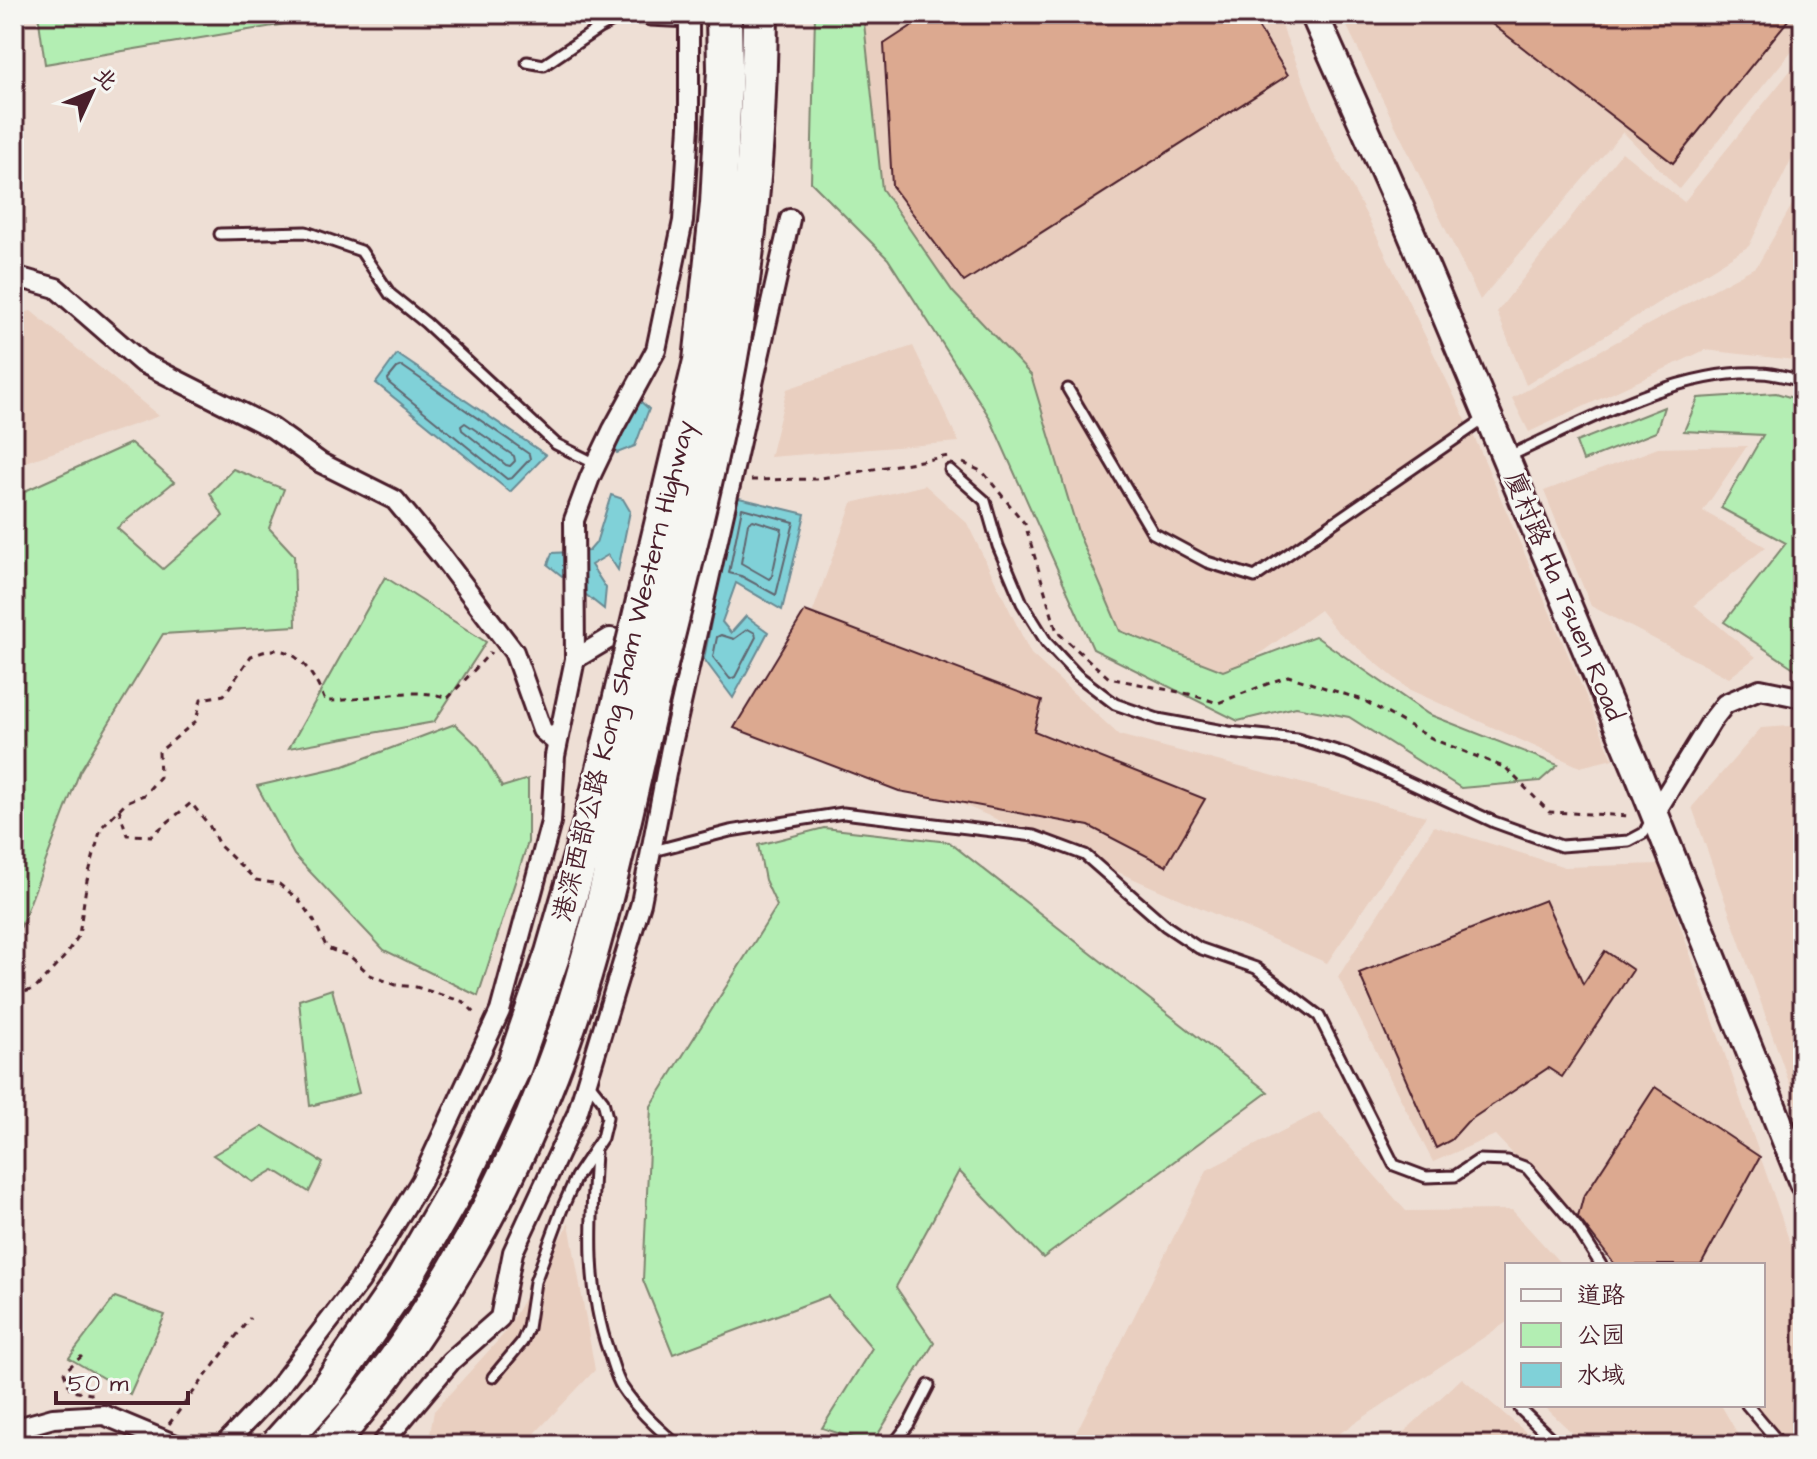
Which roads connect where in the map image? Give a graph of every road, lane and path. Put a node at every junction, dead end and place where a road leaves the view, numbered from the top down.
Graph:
1 (626, 14) edge
2 (634, 14) edge
3 (724, 14) edge
4 (760, 14) edge
5 (1314, 14) edge
6 (689, 22) joint
7 (527, 62) dead end
8 (790, 219) dead end
9 (220, 234) dead end
10 (14, 276) edge
11 (723, 329) dead end
12 (1803, 381) edge
13 (1068, 389) dead end
14 (1488, 416) junction
15 (1505, 457) junction
16 (596, 464) junction
17 (950, 470) dead end
18 (731, 480) junction
19 (503, 639) junction
20 (657, 645) junction
21 (575, 659) junction
22 (690, 663) junction
23 (1803, 698) edge
24 (557, 743) junction
25 (119, 809) junction
26 (1655, 813) junction
27 (653, 851) junction
28 (14, 996) edge
29 (491, 1029) junction
30 (588, 1082) junction
31 (595, 1153) junction
32 (1803, 1183) edge
33 (1600, 1263) edge
34 (250, 1318) dead end
35 (82, 1356) dead end
36 (493, 1377) dead end
37 (929, 1385) dead end
38 (1749, 1407) edge
39 (1520, 1409) dead end
40 (95, 1416) junction
41 (402, 1421) junction
42 (14, 1429) edge
43 (168, 1441) edge
44 (224, 1445) edge
45 (278, 1445) edge
46 (328, 1445) edge
47 (381, 1445) edge
48 (401, 1445) edge
49 (677, 1445) edge
50 (893, 1445) edge
51 (1558, 1445) edge
52 (1781, 1445) edge

1 - 7 lane
2 - 6 lane
3 - 45 highway, 港深西部公路 Kong Sham Western Highway, bridge
4 - 46 highway, 港深西部公路 Kong Sham Western Highway, bridge
5 - 14 street, 廈村路 Ha Tsuen Road
6 - 16 street
8 - 18 street
9 - 16 lane
10 - 19 street
11 - 20 lane
12 - 15 lane
13 - 14 lane
14 - 15 street, 廈村路 Ha Tsuen Road
15 - 26 street, 廈村路 Ha Tsuen Road
16 - 21 street
17 - 26 lane
18 - 22 street
18 - 26 path
19 - 24 street
19 - 25 path
20 - 21 street
20 - 22 street
21 - 24 street
22 - 27 street
23 - 26 street
24 - 29 street
25 - 28 path
25 - 29 path
26 - 32 street, 廈村路 Ha Tsuen Road
27 - 30 street
27 - 33 lane
29 - 44 street
30 - 31 lane
30 - 41 street
31 - 36 lane
31 - 49 lane
34 - 43 path
35 - 40 path
37 - 50 lane
38 - 52 lane
39 - 51 lane
40 - 42 street
40 - 43 street
41 - 47 street
41 - 48 street

